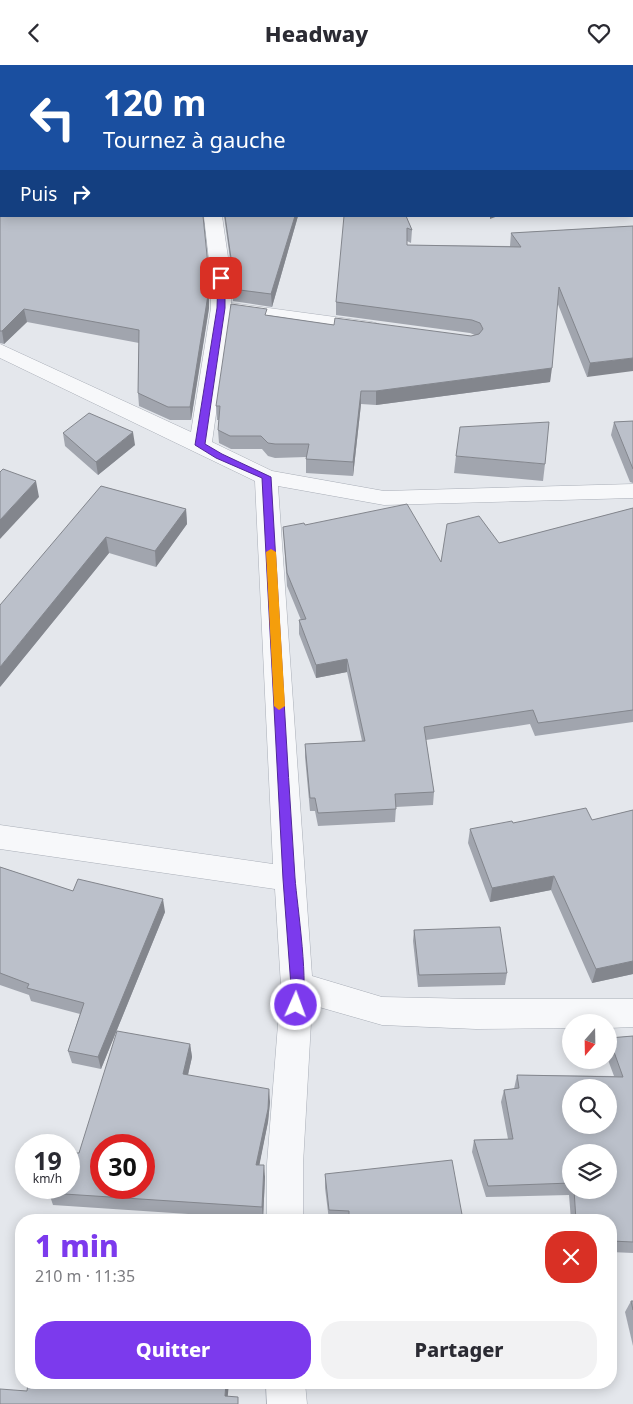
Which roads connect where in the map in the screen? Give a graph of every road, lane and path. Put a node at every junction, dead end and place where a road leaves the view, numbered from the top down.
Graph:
1 (213, 217) edge
2 (221, 308) junction
3 (393, 331) edge
4 (3, 355) edge
5 (200, 445) junction
6 (266, 477) junction
7 (633, 491) edge
8 (0, 837) edge
9 (289, 879) junction
10 (298, 986) junction
11 (633, 1013) edge
12 (285, 1214) edge
13 (286, 1389) edge
14 (286, 1404) edge

1 - 2 street
2 - 3 street
2 - 5 street
4 - 5 street
5 - 6 street
6 - 7 street
6 - 9 street
8 - 9 street
9 - 10 street
10 - 11 street
10 - 12 street
13 - 14 street

